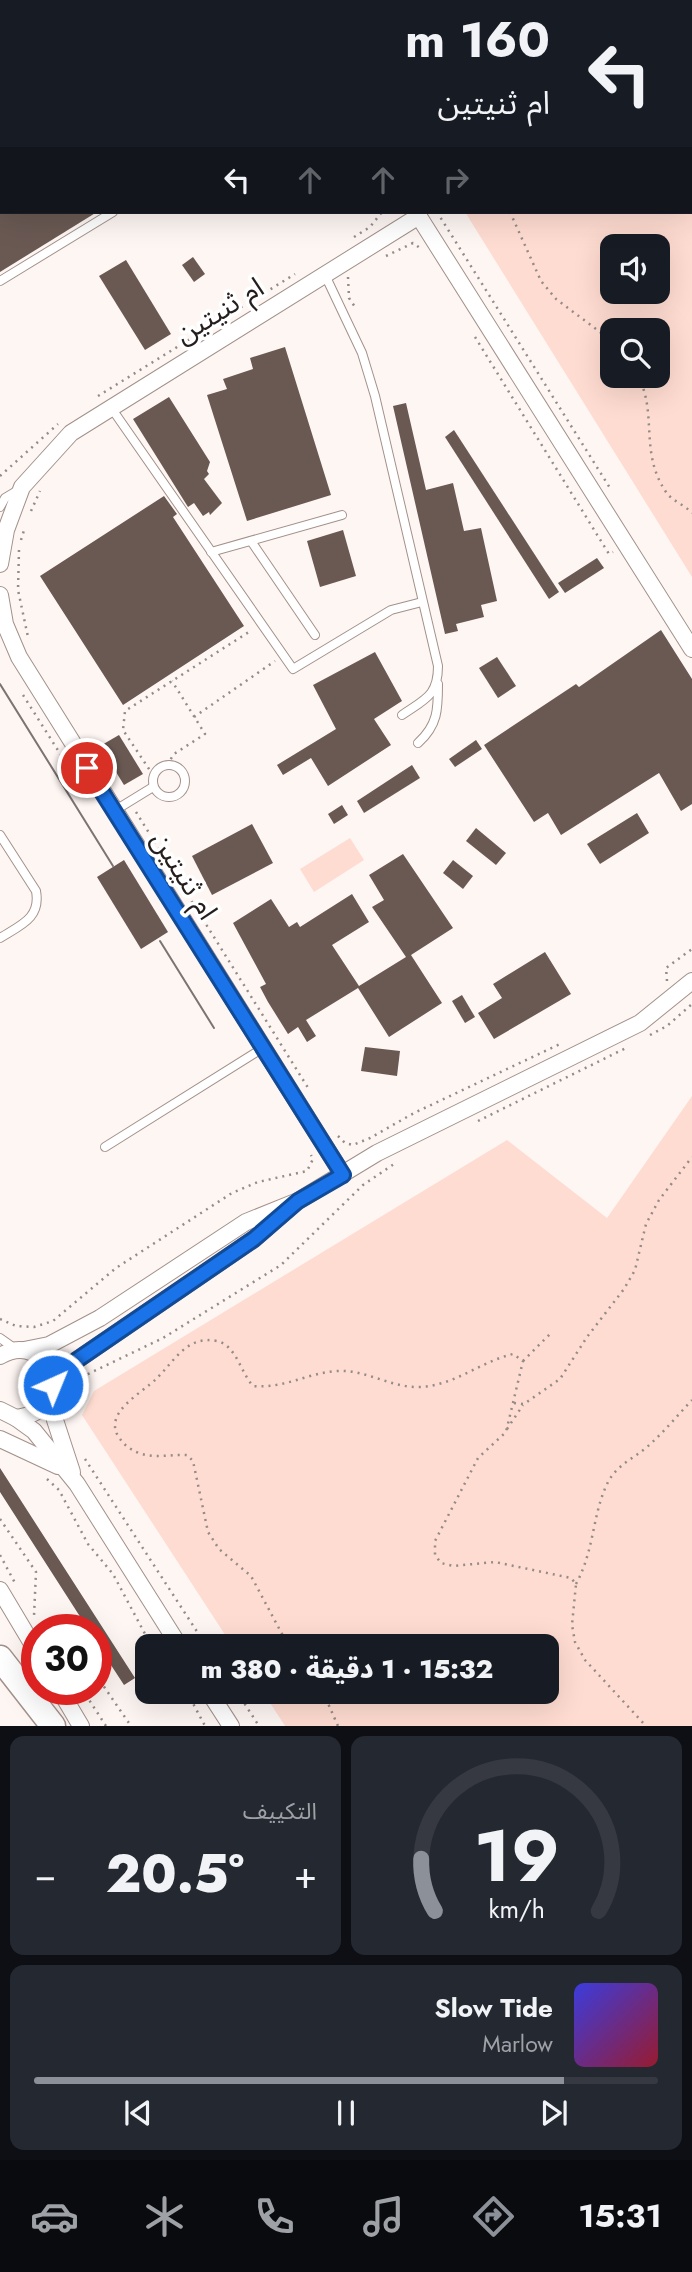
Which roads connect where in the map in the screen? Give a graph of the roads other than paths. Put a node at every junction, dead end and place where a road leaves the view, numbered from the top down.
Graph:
1 (110, 214) edge
2 (418, 214) edge
3 (325, 275) junction
4 (0, 281) edge
5 (112, 409) junction
6 (22, 487) junction
7 (0, 507) edge
8 (342, 515) dead end
9 (251, 541) junction
10 (211, 552) junction
11 (0, 564) edge
12 (1, 601) edge
13 (422, 602) junction
14 (315, 635) dead end
15 (692, 649) edge
16 (438, 684) junction
17 (402, 715) dead end
18 (418, 743) dead end
19 (153, 787) junction
20 (114, 812) junction
21 (0, 835) edge
22 (0, 938) edge
23 (692, 981) edge
24 (263, 1048) junction
25 (105, 1147) dead end
26 (343, 1175) junction
27 (298, 1201) junction
28 (219, 1240) junction
29 (198, 1252) junction
30 (229, 1256) junction
31 (206, 1273) junction
32 (158, 1280) junction
33 (171, 1296) junction
34 (0, 1338) edge
35 (21, 1350) junction
36 (0, 1356) edge
37 (52, 1390) junction
38 (6, 1415) edge
39 (0, 1439) edge
40 (72, 1478) junction
41 (0, 1590) edge
42 (21, 1625) edge
43 (172, 1634) edge
44 (0, 1658) edge
45 (0, 1669) edge
46 (217, 1704) edge
47 (69, 1705) edge
48 (35, 1726) edge
49 (53, 1726) edge
50 (81, 1726) edge
51 (231, 1726) edge

1 - 4 lane
2 - 3 street, ام ثنيتين
2 - 15 street, ام ثنيتين
3 - 5 street, ام ثنيتين
3 - 13 lane
5 - 6 street, ام ثنيتين
5 - 10 lane
6 - 7 lane
6 - 11 street, ام ثنيتين
8 - 9 lane
9 - 10 lane
9 - 14 lane
10 - 13 lane
12 - 20 street, ام ثنيتين
13 - 16 lane
16 - 17 lane
16 - 18 lane
19 - 19 lane
19 - 20 lane
20 - 24 street, ام ثنيتين
21 - 22 lane
23 - 26 street
24 - 25 lane
24 - 26 street, ام ثنيتين
26 - 27 street
27 - 28 street
27 - 30 street
28 - 29 street
28 - 30 street
29 - 31 street
29 - 32 street
30 - 31 street
31 - 33 street
32 - 33 street
32 - 35 street
33 - 37 street
34 - 35 lane
35 - 36 street
35 - 37 street
37 - 38 street
37 - 40 street
38 - 40 street
39 - 40 street
40 - 43 street
41 - 42 street
44 - 49 main road
45 - 48 main road
46 - 51 street
47 - 50 street

